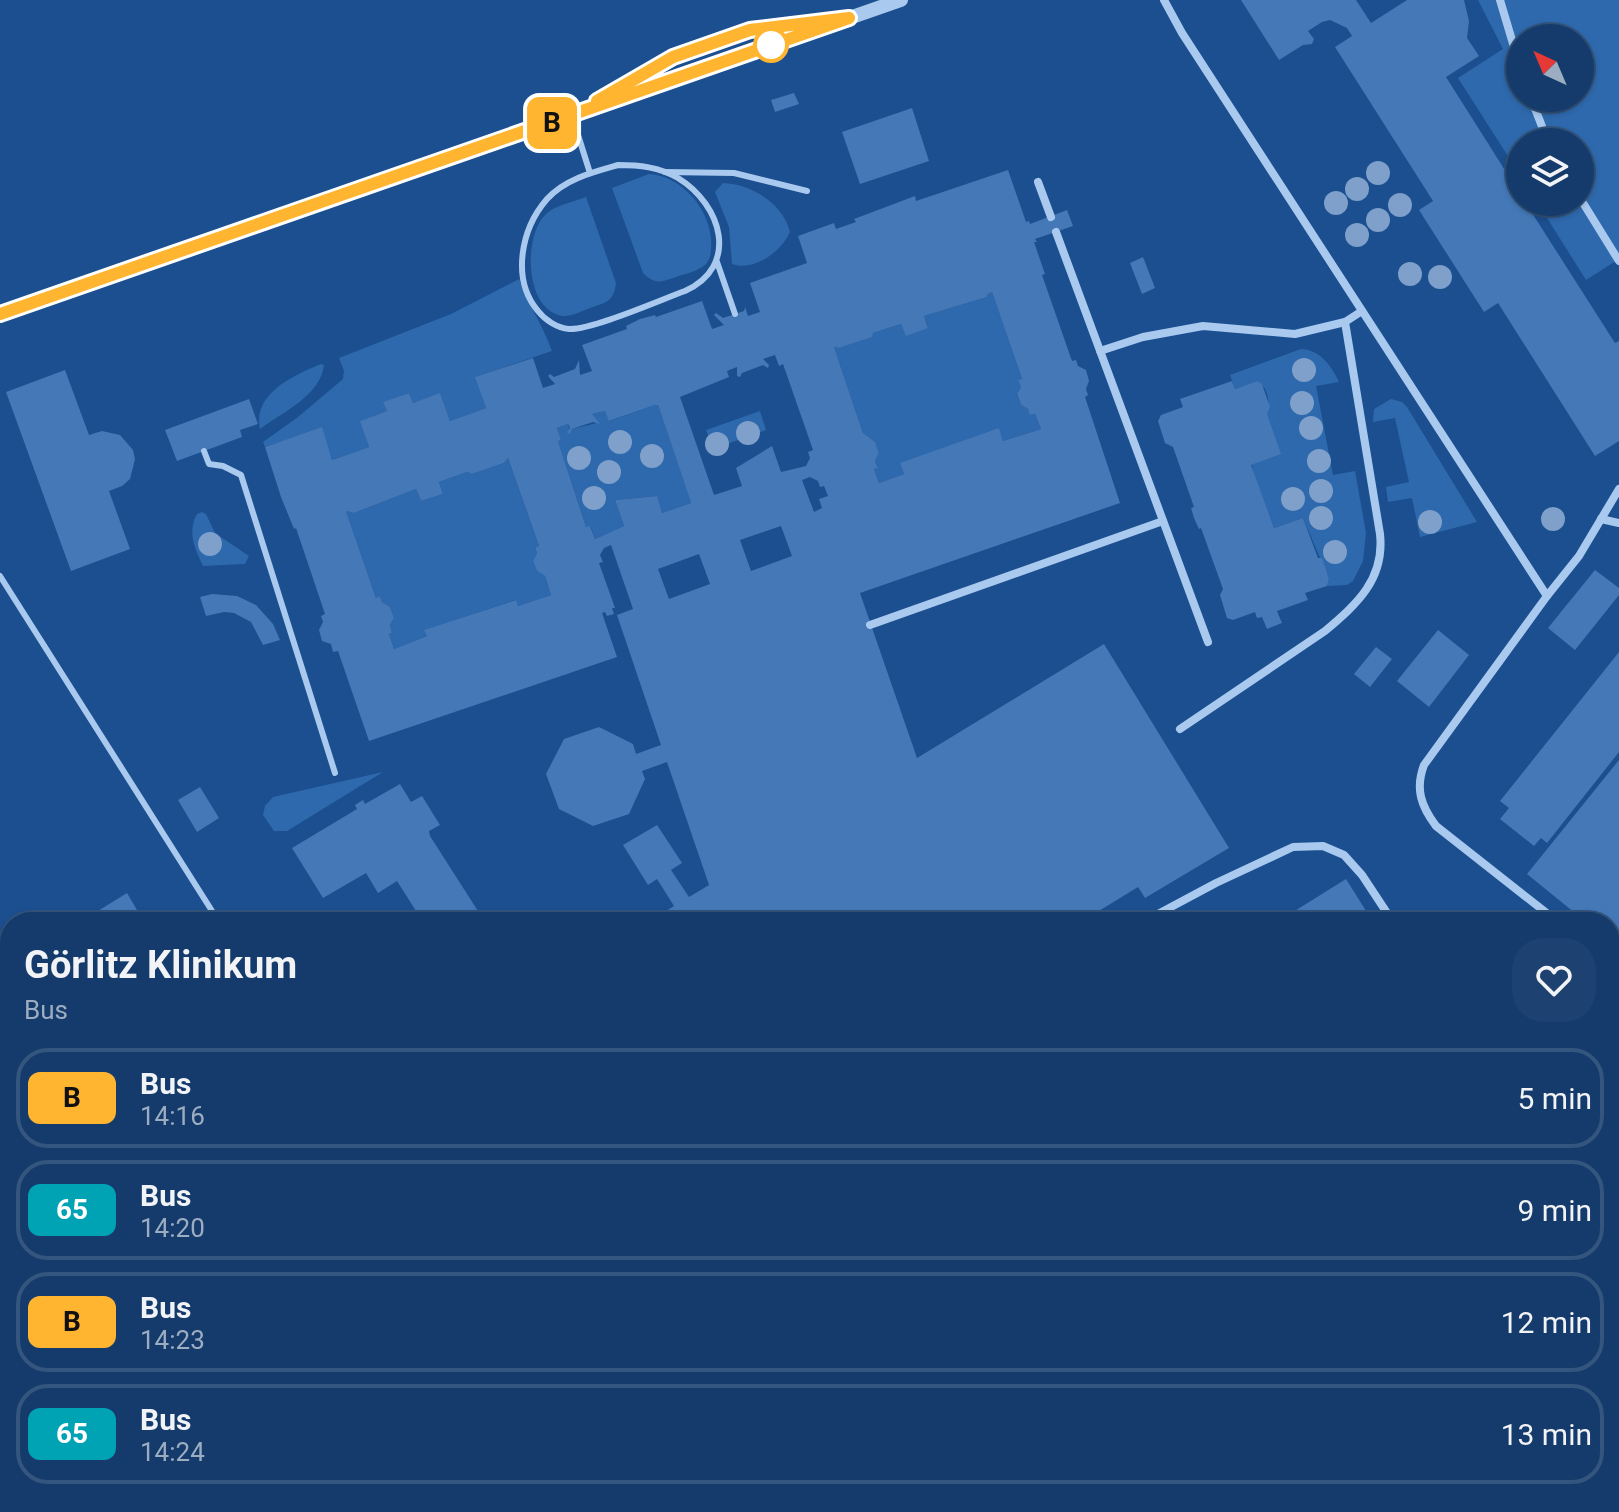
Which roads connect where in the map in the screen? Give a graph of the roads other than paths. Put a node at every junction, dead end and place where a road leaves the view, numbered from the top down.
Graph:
1 (901, 0) edge
2 (1164, 0) edge
3 (1500, 0) edge
4 (849, 18) junction
5 (1507, 24) edge
6 (572, 116) junction
7 (664, 172) junction
8 (590, 173) junction
9 (1038, 182) dead end
10 (807, 191) dead end
11 (1591, 216) edge
12 (1051, 217) dead end
13 (1056, 232) dead end
14 (1619, 261) edge
15 (717, 262) junction
16 (1362, 311) junction
17 (0, 314) edge
18 (735, 314) dead end
19 (1345, 322) junction
20 (1100, 351) junction
21 (204, 451) dead end
22 (1619, 489) edge
23 (1601, 519) junction
24 (1163, 521) junction
25 (1619, 523) edge
26 (0, 576) edge
27 (1547, 596) junction
28 (870, 625) dead end
29 (1208, 642) dead end
30 (1180, 729) dead end
31 (335, 773) dead end
32 (213, 912) edge
33 (1162, 912) edge
34 (1386, 912) edge
35 (1545, 912) edge

1 - 4 street
2 - 16 street
3 - 5 street
4 - 6 street
4 - 6 street
6 - 8 lane
6 - 17 street
7 - 8 lane
7 - 10 lane
7 - 15 lane
8 - 15 lane
9 - 12 street
11 - 14 street
13 - 20 street
15 - 18 lane
16 - 19 street
16 - 27 street
19 - 20 street
19 - 30 street
20 - 24 street
21 - 31 lane
22 - 23 street
23 - 25 street
23 - 27 street
24 - 28 street
24 - 29 street
26 - 32 lane
27 - 35 street
33 - 34 street

